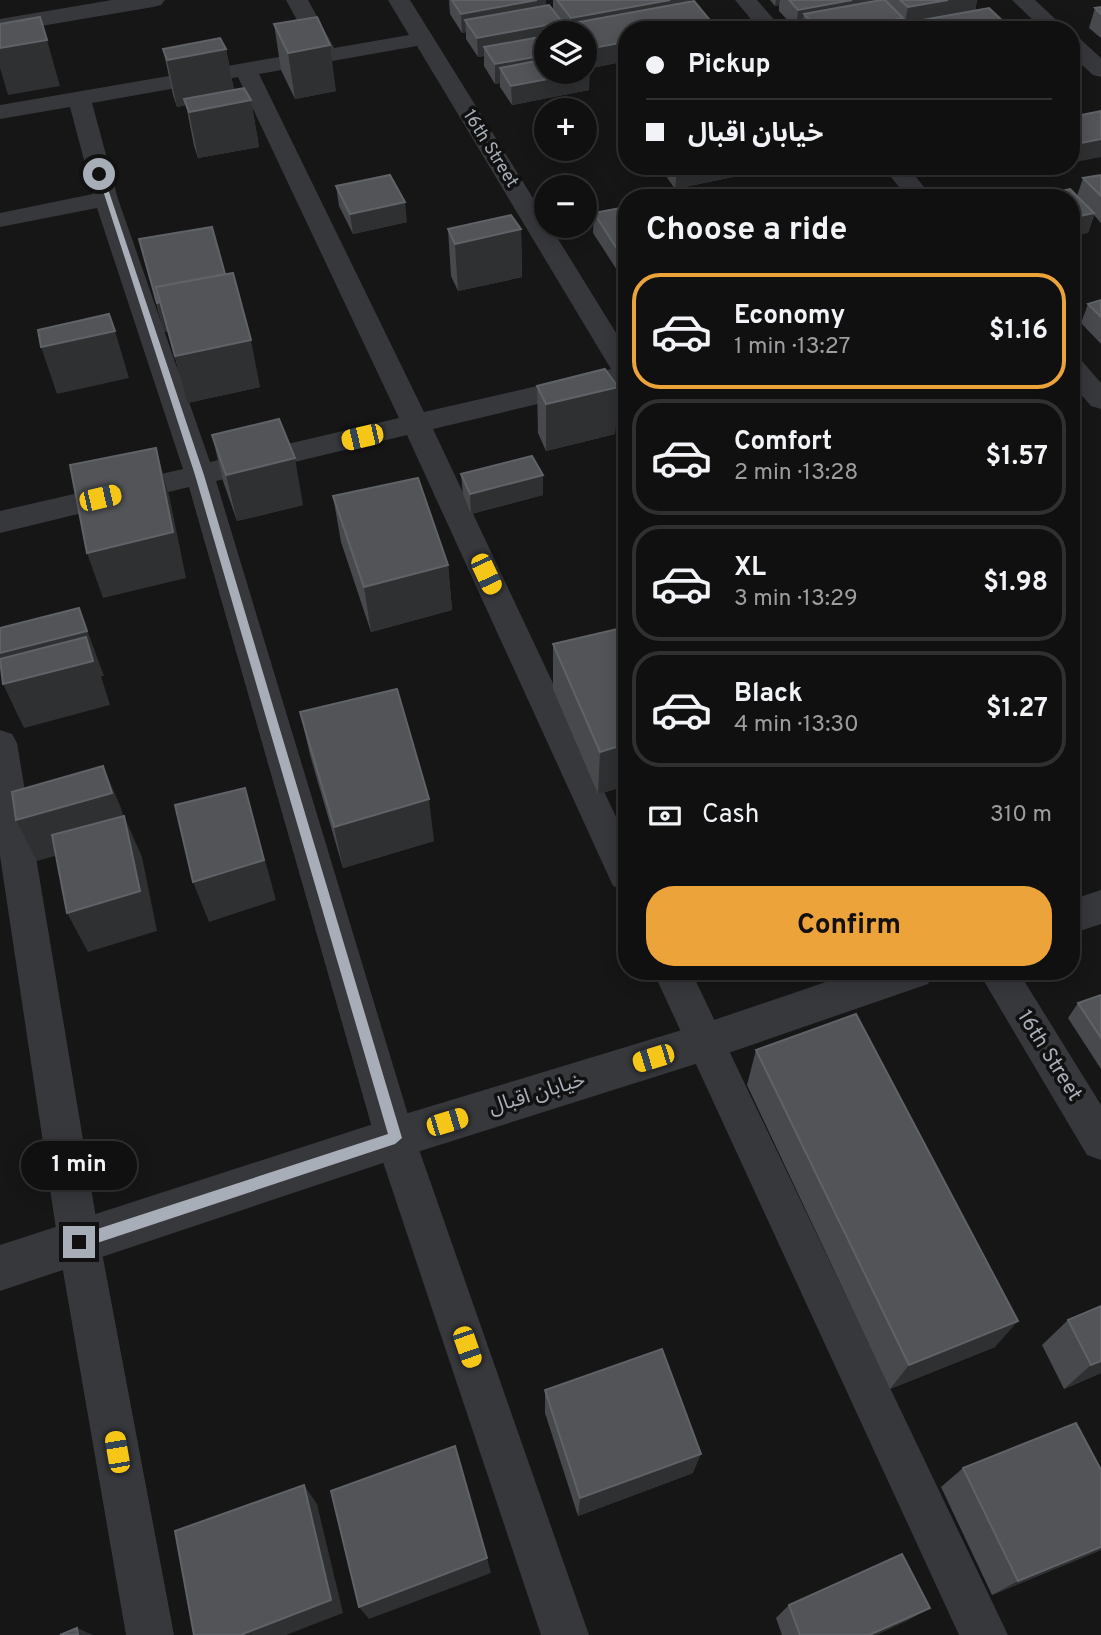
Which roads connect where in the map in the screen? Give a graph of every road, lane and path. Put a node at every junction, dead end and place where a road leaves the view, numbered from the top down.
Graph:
1 (77, 0) edge
2 (153, 0) edge
3 (297, 0) edge
4 (399, 0) edge
5 (746, 0) edge
6 (1023, 0) edge
7 (0, 13) edge
8 (764, 21) edge
9 (1046, 21) edge
10 (0, 26) edge
11 (422, 39) junction
12 (1080, 51) edge
13 (327, 54) junction
14 (245, 68) junction
15 (1101, 70) edge
16 (79, 97) junction
17 (0, 112) edge
18 (902, 175) edge
19 (914, 189) edge
20 (106, 199) junction
21 (0, 220) edge
22 (618, 359) edge
23 (618, 374) edge
24 (1080, 376) edge
25 (1101, 400) edge
26 (416, 424) junction
27 (200, 475) junction
28 (0, 522) edge
29 (0, 743) edge
30 (618, 858) edge
31 (1101, 907) edge
32 (1080, 914) edge
33 (675, 980) edge
34 (887, 980) edge
35 (1003, 980) edge
36 (705, 1042) junction
37 (395, 1138) junction
38 (1101, 1141) edge
39 (79, 1242) junction
40 (0, 1268) edge
41 (150, 1635) edge
42 (565, 1635) edge
43 (984, 1635) edge

1 - 7 street
2 - 10 street
3 - 13 street
4 - 11 street, 16th Street
5 - 8 street
6 - 9 street
11 - 13 street
11 - 22 street, 16th Street
12 - 15 street
13 - 14 street
14 - 16 street
14 - 26 street
16 - 17 street
16 - 20 street
18 - 19 street
20 - 21 street
20 - 27 street
23 - 26 street
24 - 25 street
26 - 27 street
26 - 30 street
27 - 28 street
27 - 37 street
29 - 39 street
31 - 32 street
33 - 36 street
34 - 36 street, خیابان اقبال
35 - 38 street, 16th Street
36 - 37 street, خیابان اقبال
36 - 43 street
37 - 39 street, خیابان اقبال
37 - 42 street
39 - 40 street, خیابان اقبال
39 - 41 street

